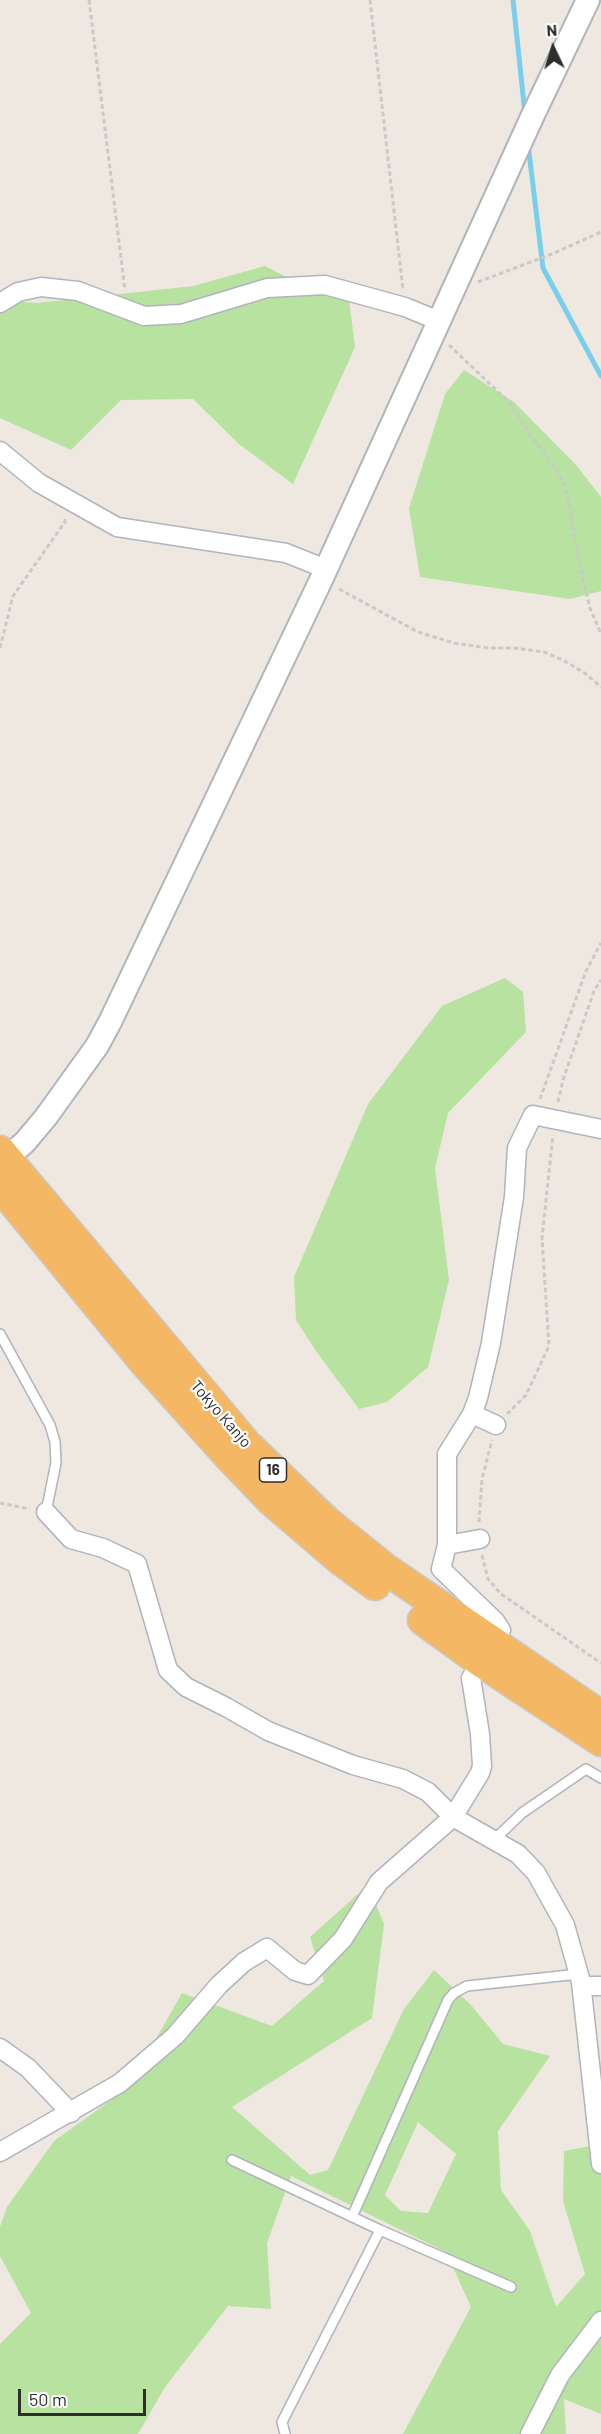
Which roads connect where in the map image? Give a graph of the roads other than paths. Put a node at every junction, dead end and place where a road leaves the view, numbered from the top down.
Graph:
1 (588, 0) edge
2 (0, 303) edge
3 (436, 326) junction
4 (0, 451) edge
5 (323, 574) junction
6 (601, 1129) edge
7 (2, 1165) edge
8 (0, 1334) edge
9 (472, 1414) junction
10 (496, 1425) road end
11 (46, 1512) joint
12 (480, 1539) road end
13 (447, 1545) junction
14 (486, 1652) junction
15 (601, 1716) edge
16 (601, 1741) edge
17 (601, 1778) edge
18 (453, 1816) junction
19 (494, 1840) junction
20 (580, 1980) junction
21 (601, 1986) edge
22 (0, 2048) edge
23 (71, 2113) junction
24 (0, 2152) edge
25 (232, 2160) dead end
26 (601, 2164) edge
27 (352, 2217) junction
28 (380, 2230) junction
29 (512, 2287) dead end
30 (601, 2321) edge
31 (285, 2434) edge
32 (530, 2434) edge

1 - 3 street
2 - 3 street
3 - 5 street
4 - 5 street
5 - 7 street
6 - 9 street
7 - 14 highway, Tokyo Kanjo / 16
8 - 11 lane
9 - 10 street
9 - 13 street
11 - 18 street
12 - 13 street
13 - 14 street
14 - 15 highway, Tokyo Kanjo / 16
14 - 16 highway, Tokyo Kanjo / 16
14 - 18 street
17 - 19 lane
18 - 19 street
18 - 23 street
19 - 20 street
20 - 21 street
20 - 26 street
20 - 27 lane
22 - 23 street
23 - 24 street
25 - 27 lane
27 - 28 lane
28 - 29 lane
28 - 31 lane
30 - 32 street

